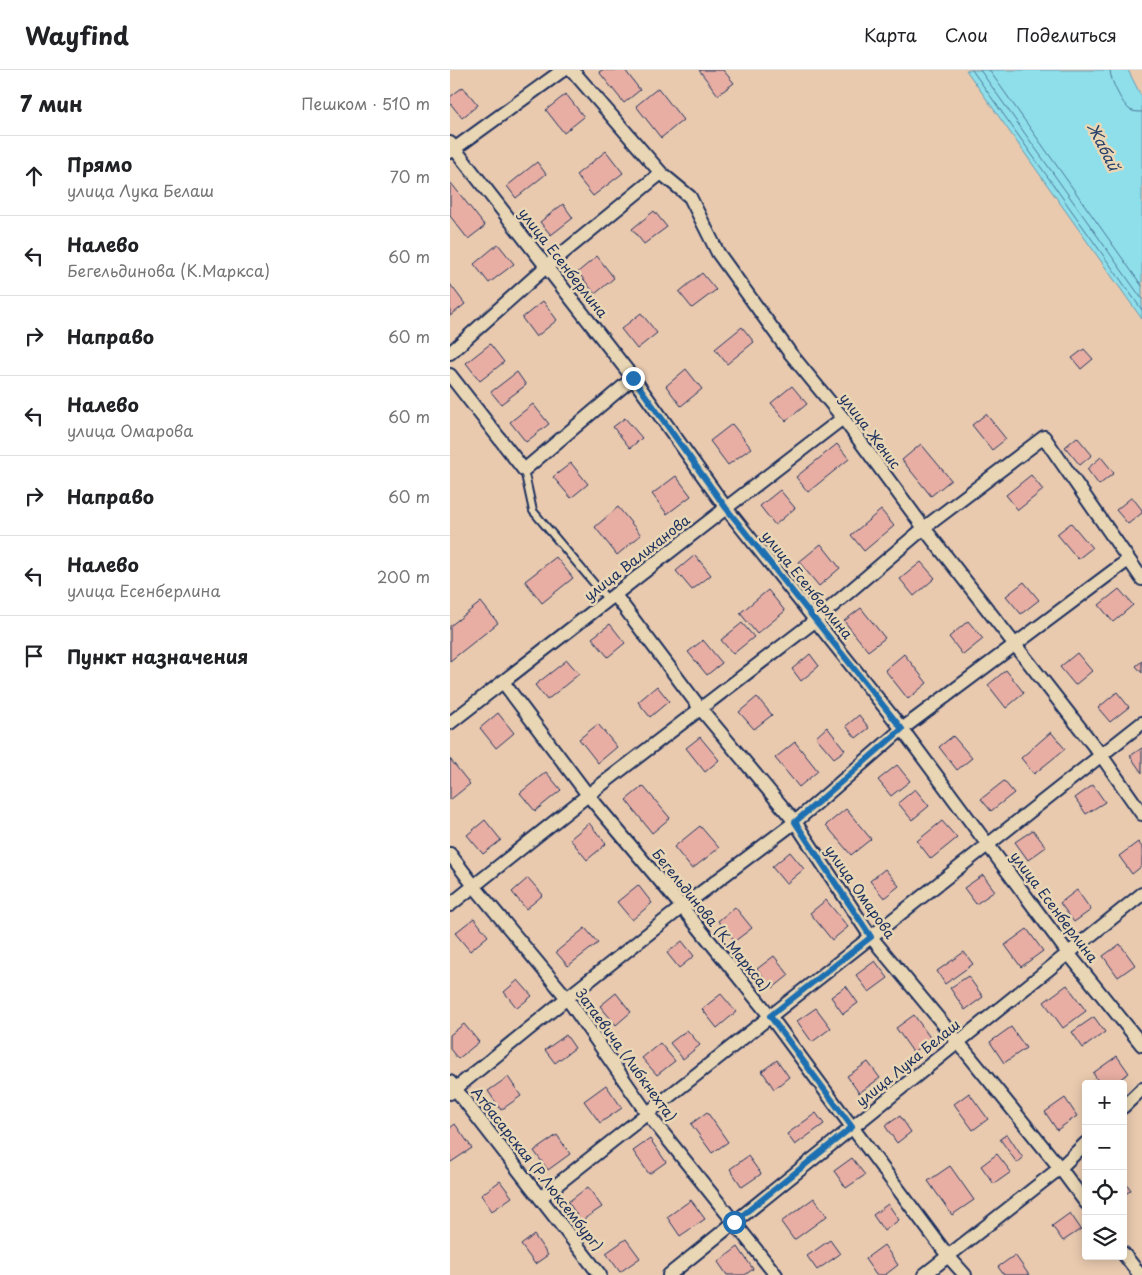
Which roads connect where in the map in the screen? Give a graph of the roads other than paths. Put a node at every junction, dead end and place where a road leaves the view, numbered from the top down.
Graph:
1 (563, 70) edge
2 (572, 70) edge
3 (451, 148) edge
4 (661, 173) junction
5 (547, 266) junction
6 (450, 353) edge
7 (450, 375) edge
8 (633, 378) junction
9 (843, 418) junction
10 (524, 470) junction
11 (726, 508) junction
12 (924, 528) junction
13 (1128, 560) junction
14 (1142, 580) edge
15 (611, 598) junction
16 (816, 620) junction
17 (1016, 645) junction
18 (503, 682) junction
19 (700, 708) junction
20 (450, 723) edge
21 (1142, 723) edge
22 (902, 729) junction
23 (1101, 756) junction
24 (588, 794) junction
25 (1142, 814) edge
26 (795, 822) junction
27 (988, 844) junction
28 (450, 854) edge
29 (474, 886) junction
30 (1142, 894) edge
31 (450, 905) edge
32 (682, 907) junction
33 (871, 937) junction
34 (1068, 953) junction
35 (567, 998) junction
36 (770, 1016) junction
37 (958, 1042) junction
38 (1142, 1045) edge
39 (452, 1088) edge
40 (1142, 1090) edge
41 (1127, 1103) edge
42 (647, 1113) junction
43 (852, 1127) junction
44 (1082, 1147) edge
45 (1060, 1168) junction
46 (540, 1198) junction
47 (1082, 1198) edge
48 (734, 1222) junction
49 (948, 1256) junction
50 (1127, 1258) edge
51 (600, 1275) edge
52 (669, 1275) edge
53 (776, 1275) edge
54 (924, 1275) edge
55 (965, 1275) edge
56 (1140, 1275) edge

1 - 3 street
2 - 4 street, улица Женис
3 - 5 street, улица Есенберлина
4 - 5 street
4 - 9 street, улица Женис
5 - 6 street
5 - 8 street, улица Есенберлина
7 - 10 street
8 - 10 street
8 - 11 street, улица Есенберлина
9 - 11 street, улица Валиханова
9 - 12 street, улица Женис
10 - 15 lane
11 - 15 street, улица Валиханова
11 - 16 street, улица Есенберлина
12 - 13 street
12 - 16 street
12 - 17 street, улица Женис
13 - 14 street
13 - 17 street
15 - 18 street, улица Валиханова
15 - 19 street, улица Омарова
16 - 19 street
16 - 22 street, улица Есенберлина
17 - 22 street
17 - 23 street, улица Женис
18 - 20 street, улица Валиханова
18 - 24 street, Бегельдинова (К.Маркса)
19 - 24 street
19 - 26 street, улица Омарова
21 - 23 street
22 - 26 street
22 - 27 street, улица Есенберлина
23 - 25 street, улица Женис
23 - 27 street
24 - 29 street
24 - 32 street, Бегельдинова (К.Маркса)
26 - 32 street
26 - 33 street, улица Омарова
27 - 33 street
27 - 34 street, улица Есенберлина
28 - 29 street, Затаевича (Либкнехта)
29 - 31 street
29 - 35 street, Затаевича (Либкнехта)
30 - 34 street, улица Лука Белаш
32 - 35 street
32 - 36 street, Бегельдинова (К.Маркса)
33 - 36 street
33 - 37 street, улица Омарова
34 - 37 street, улица Лука Белаш
34 - 38 street, улица Есенберлина
35 - 39 street
35 - 42 street, Затаевича (Либкнехта)
36 - 42 street
36 - 43 street, Бегельдинова (К.Маркса)
37 - 43 street, улица Лука Белаш
37 - 45 street, улица Омарова
39 - 46 street, Атбасарская (Р.Люксембург)
40 - 41 street
42 - 46 street
42 - 48 street, Затаевича (Либкнехта)
43 - 48 street, улица Лука Белаш
43 - 49 street, Бегельдинова (К.Маркса)
44 - 45 street
45 - 47 street, улица Омарова
45 - 49 street
46 - 51 street, Атбасарская (Р.Люксембург)
48 - 52 street, улица Лука Белаш
48 - 53 street, Затаевича (Либкнехта)
49 - 54 street
49 - 55 street, Бегельдинова (К.Маркса)
50 - 56 street

